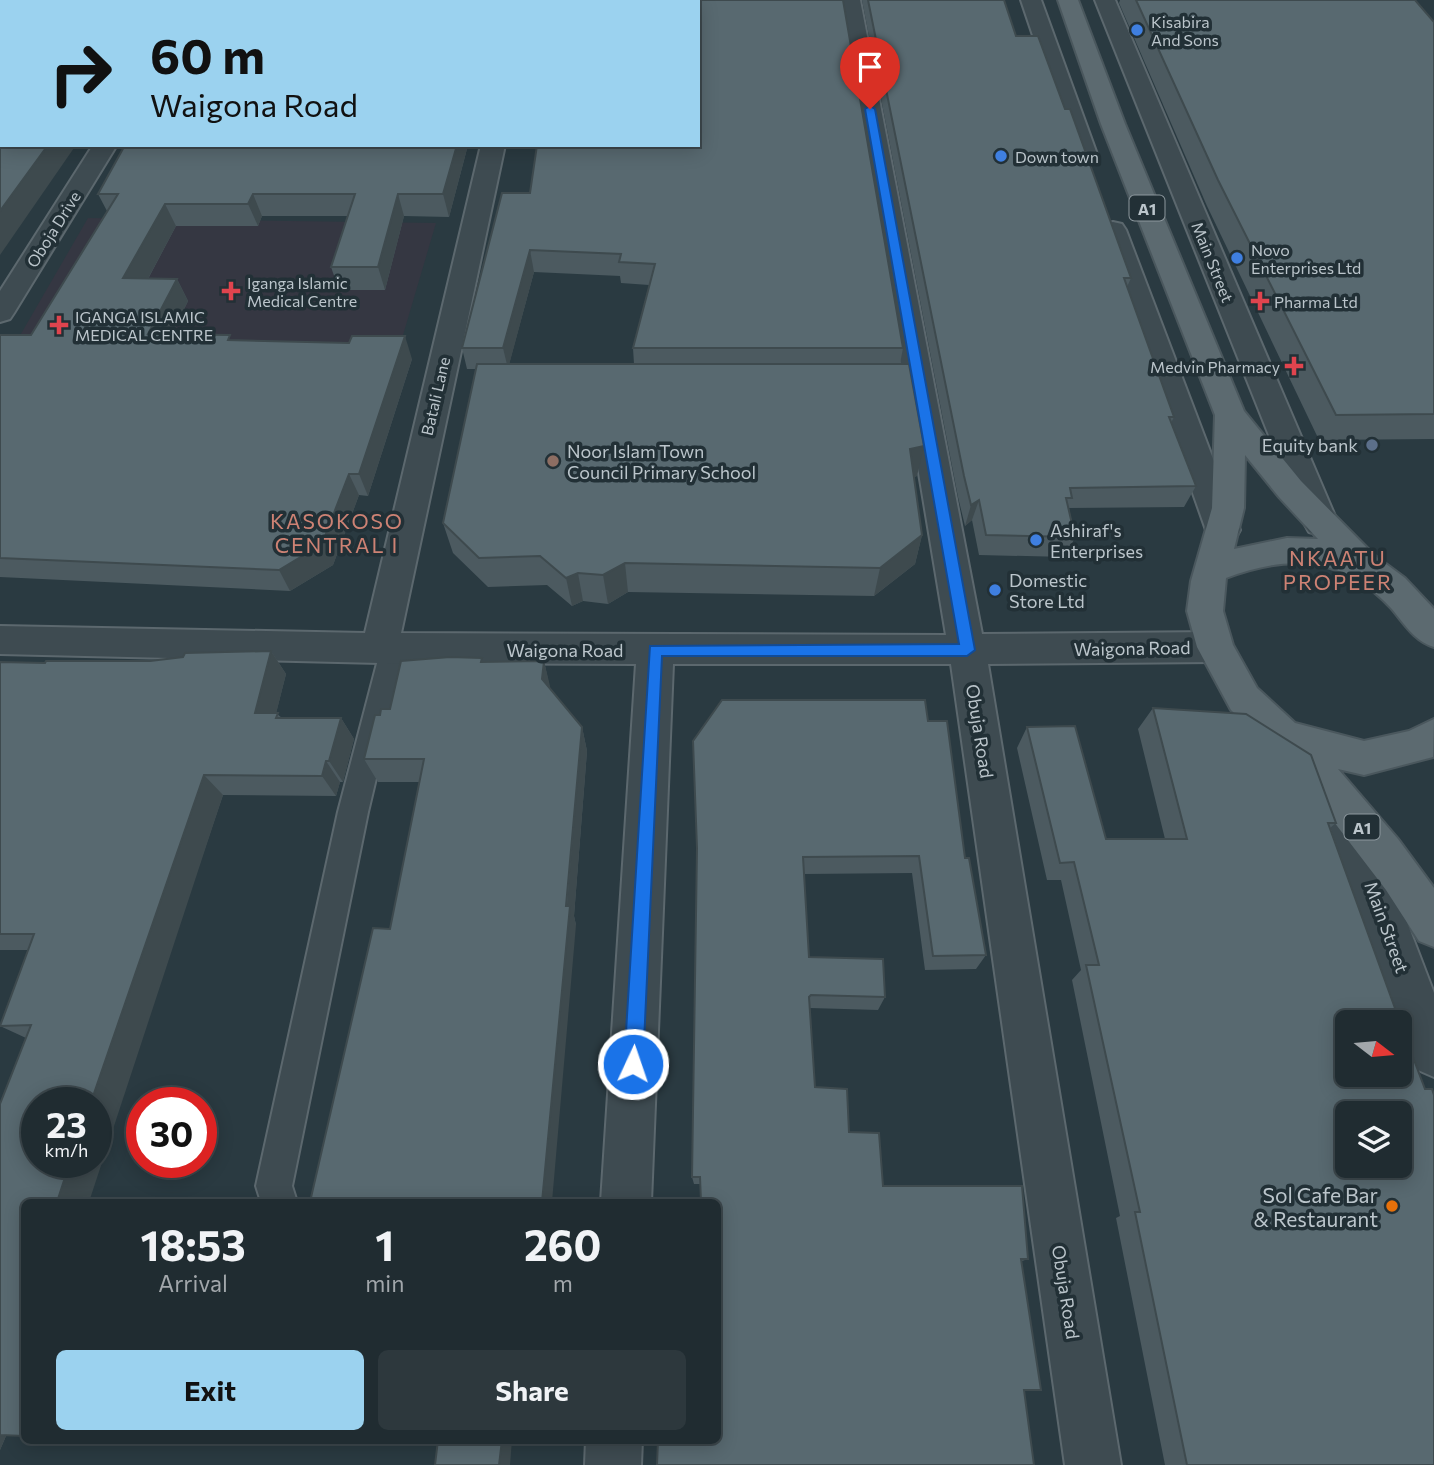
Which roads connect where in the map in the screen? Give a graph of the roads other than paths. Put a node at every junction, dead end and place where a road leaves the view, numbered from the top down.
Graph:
1 (850, 0) edge
2 (1031, 0) edge
3 (1068, 0) edge
4 (1105, 0) edge
5 (104, 147) edge
6 (493, 147) edge
7 (1096, 183) edge
8 (1105, 208) edge
9 (0, 313) edge
10 (1230, 415) junction
11 (1321, 523) junction
12 (1223, 530) junction
13 (1363, 565) junction
14 (1211, 570) junction
15 (1434, 633) edge
16 (0, 640) edge
17 (1215, 647) junction
18 (387, 648) junction
19 (655, 650) junction
20 (967, 650) junction
21 (1282, 735) junction
22 (1434, 735) edge
23 (1340, 800) junction
24 (1434, 926) edge
25 (1434, 1054) edge
26 (278, 1199) edge
27 (626, 1199) edge
28 (614, 1444) edge
29 (613, 1465) edge
30 (1093, 1465) edge

1 - 20 street, Obuja Road
2 - 7 street
3 - 10 main road, Main Street / A1
4 - 11 street, Main Street
5 - 9 street, Oboja Drive
6 - 18 street, Batali Lane
8 - 12 street
10 - 11 main road, Main Street / A1
10 - 12 main road, Main Street / A1
11 - 13 main road, Main Street / A1
12 - 14 main road, Main Street / A1
13 - 14 main road, Main Street / A1
13 - 15 main road, Main Street / A1
14 - 17 main road, Main Street / A1
16 - 18 street, Waigona Road
17 - 20 street, Waigona Road
17 - 21 main road, Main Street / A1
18 - 19 street, Waigona Road
18 - 26 lane
19 - 20 street, Waigona Road
19 - 27 street
20 - 30 street, Obuja Road
21 - 22 main road, Main Street / A1
21 - 23 main road, Main Street / A1
23 - 24 main road, Main Street / A1
23 - 25 street, Main Street
28 - 29 street

